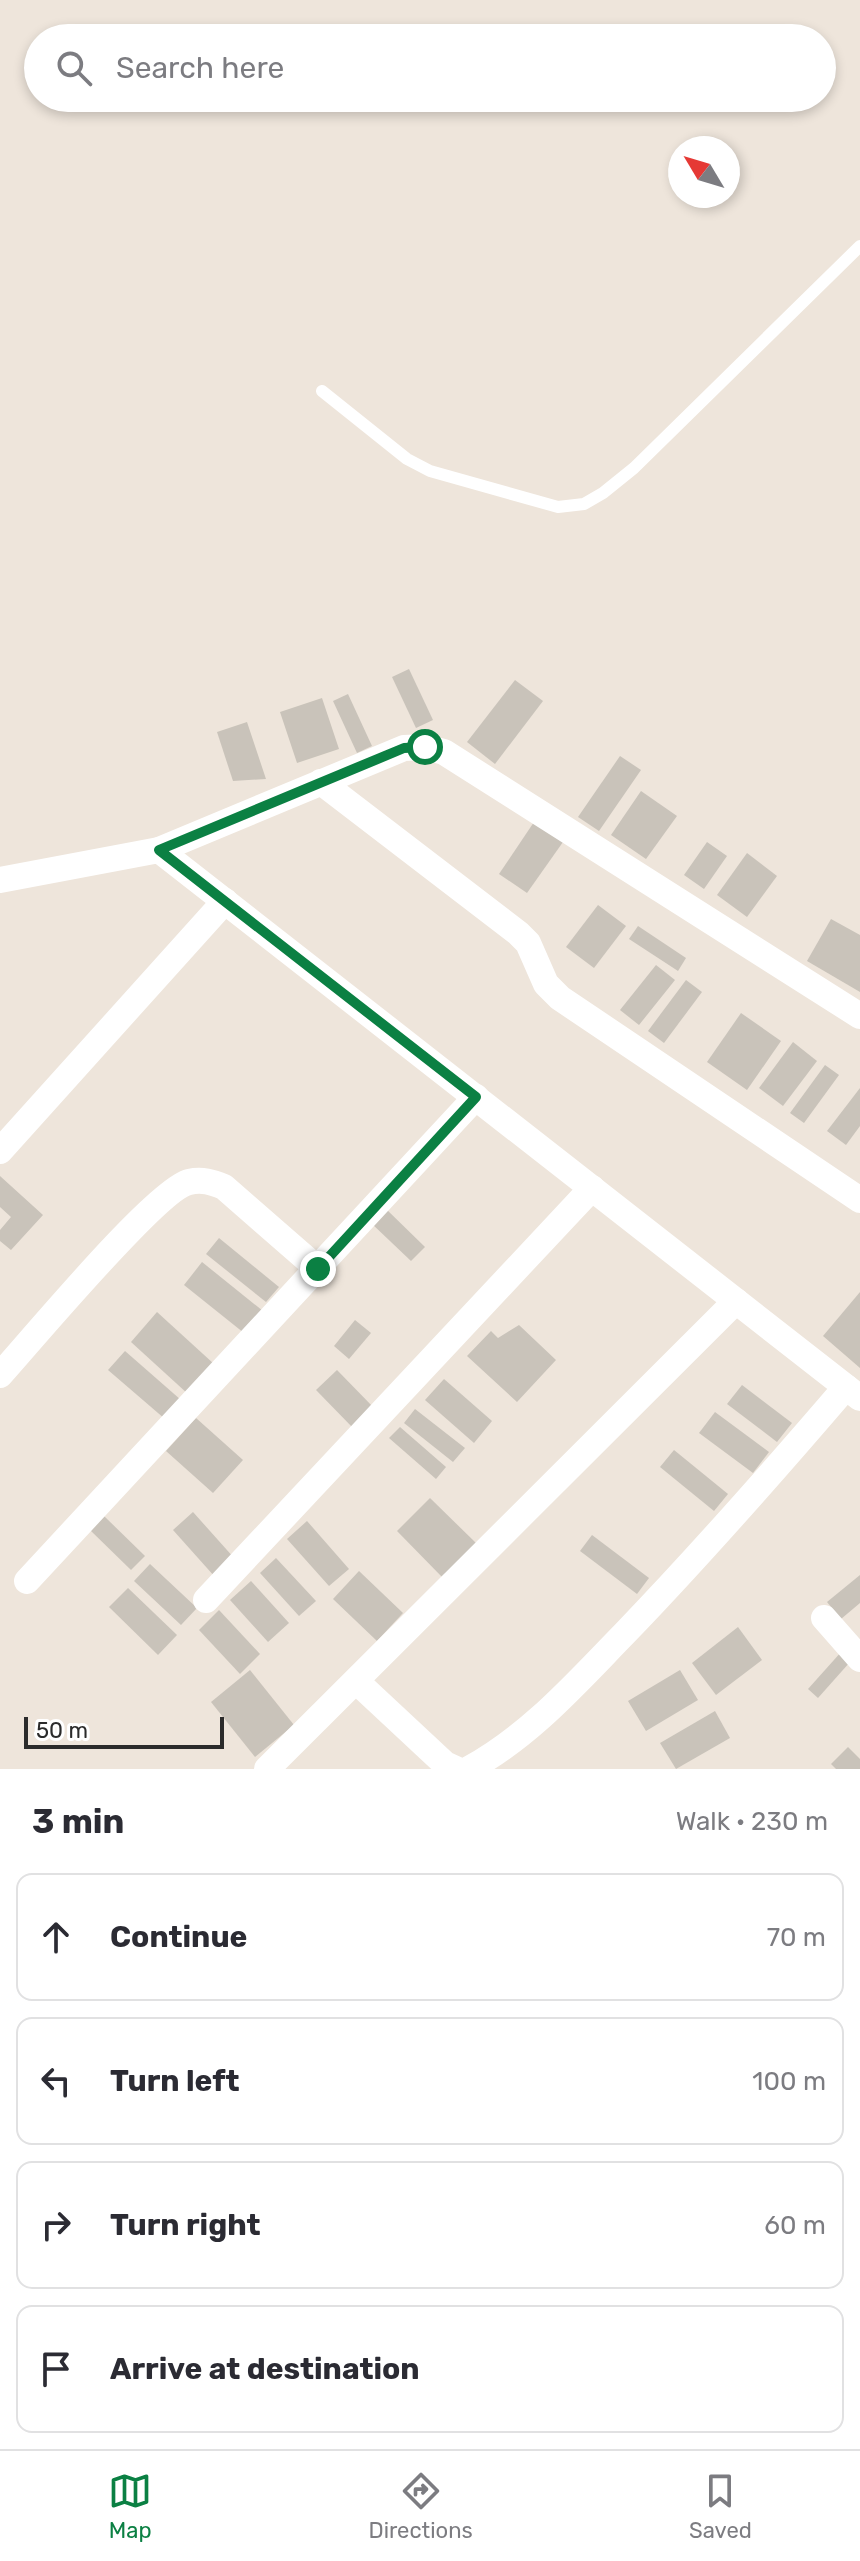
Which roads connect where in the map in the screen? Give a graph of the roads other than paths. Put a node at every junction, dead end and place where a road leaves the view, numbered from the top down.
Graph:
1 (860, 246) edge
2 (322, 391) dead end
3 (321, 782) junction
4 (159, 850) junction
5 (0, 880) edge
6 (225, 901) junction
7 (860, 1016) edge
8 (476, 1097) junction
9 (0, 1151) edge
10 (592, 1188) junction
11 (860, 1200) edge
12 (318, 1269) junction
13 (736, 1301) junction
14 (0, 1375) edge
15 (853, 1392) edge
16 (27, 1581) dead end
17 (206, 1600) dead end
18 (824, 1618) dead end
19 (860, 1659) edge
20 (356, 1681) junction
21 (267, 1769) edge
22 (456, 1769) edge
23 (469, 1769) edge

1 - 2 lane
3 - 4 street
3 - 7 street
3 - 11 street
4 - 5 street
4 - 6 street
6 - 8 street
6 - 9 street
8 - 10 street
8 - 12 street
10 - 13 street
10 - 17 street
12 - 14 street
12 - 16 street
13 - 15 street
13 - 20 street
15 - 23 street
18 - 19 street
20 - 21 street
20 - 22 street

